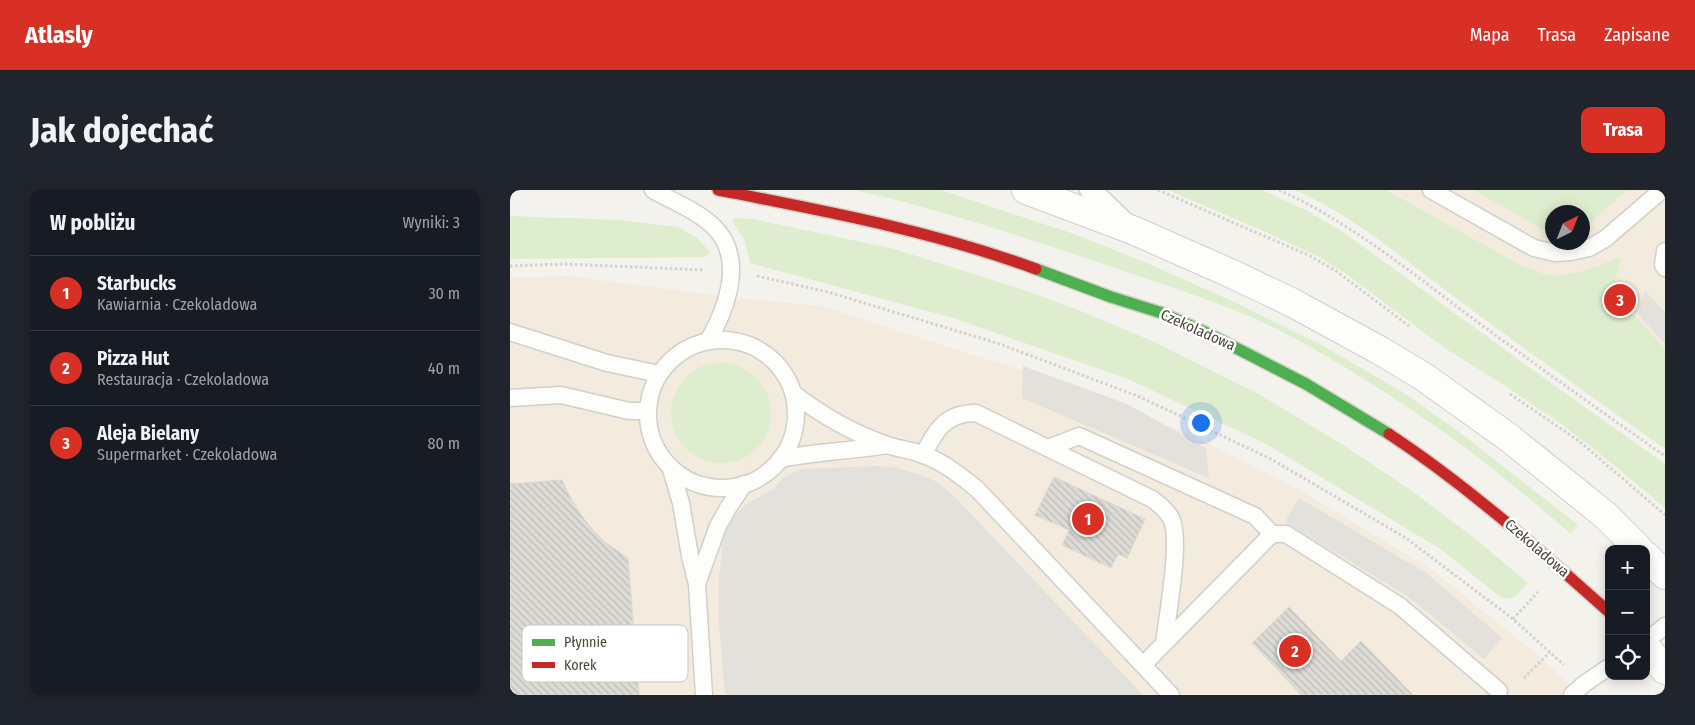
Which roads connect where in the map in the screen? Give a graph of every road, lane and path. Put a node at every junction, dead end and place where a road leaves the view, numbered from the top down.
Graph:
1 (652, 190) edge
2 (718, 190) edge
3 (1026, 190) edge
4 (1088, 190) edge
5 (1279, 190) edge
6 (1431, 190) edge
7 (1662, 190) edge
8 (1135, 231) junction
9 (1665, 250) edge
10 (510, 266) edge
11 (1665, 268) edge
12 (731, 271) junction
13 (510, 332) edge
14 (708, 341) junction
15 (659, 374) junction
16 (793, 393) junction
17 (510, 398) edge
18 (648, 411) junction
19 (887, 445) junction
20 (1048, 448) junction
21 (923, 455) junction
22 (1665, 456) edge
23 (780, 459) junction
24 (670, 466) junction
25 (744, 484) junction
26 (1630, 485) dead end
27 (1665, 515) edge
28 (1272, 534) junction
29 (1635, 545) edge
30 (1650, 560) edge
31 (1665, 575) edge
32 (697, 584) junction
33 (1540, 590) dead end
34 (1605, 608) edge
35 (1513, 619) junction
36 (1665, 626) edge
37 (1650, 638) edge
38 (1164, 644) junction
39 (1650, 651) edge
40 (1550, 652) junction
41 (1563, 664) dead end
42 (1143, 666) junction
43 (1605, 670) edge
44 (1665, 670) edge
45 (1518, 683) dead end
46 (1499, 691) dead end
47 (704, 695) edge
48 (1171, 695) edge
49 (1572, 695) edge

1 - 12 lane
2 - 34 street, Czekoladowa
3 - 8 street
4 - 8 lane
5 - 22 path
6 - 7 lane
8 - 29 street
9 - 11 lane
10 - 12 path
12 - 14 lane
12 - 35 path
13 - 15 lane
14 - 15 lane
14 - 16 lane
15 - 18 lane
16 - 19 lane
16 - 23 lane
17 - 18 lane
18 - 24 lane
19 - 21 lane
19 - 23 lane
20 - 21 lane
20 - 28 lane
20 - 38 lane
21 - 42 lane
23 - 25 lane
24 - 25 lane
24 - 32 lane
25 - 32 lane
26 - 27 path
28 - 38 lane
28 - 46 lane
30 - 31 street
32 - 47 lane
33 - 35 path
35 - 40 path
36 - 37 lane
38 - 42 lane
39 - 44 street
40 - 41 path
40 - 45 path
42 - 48 lane
43 - 49 lane

